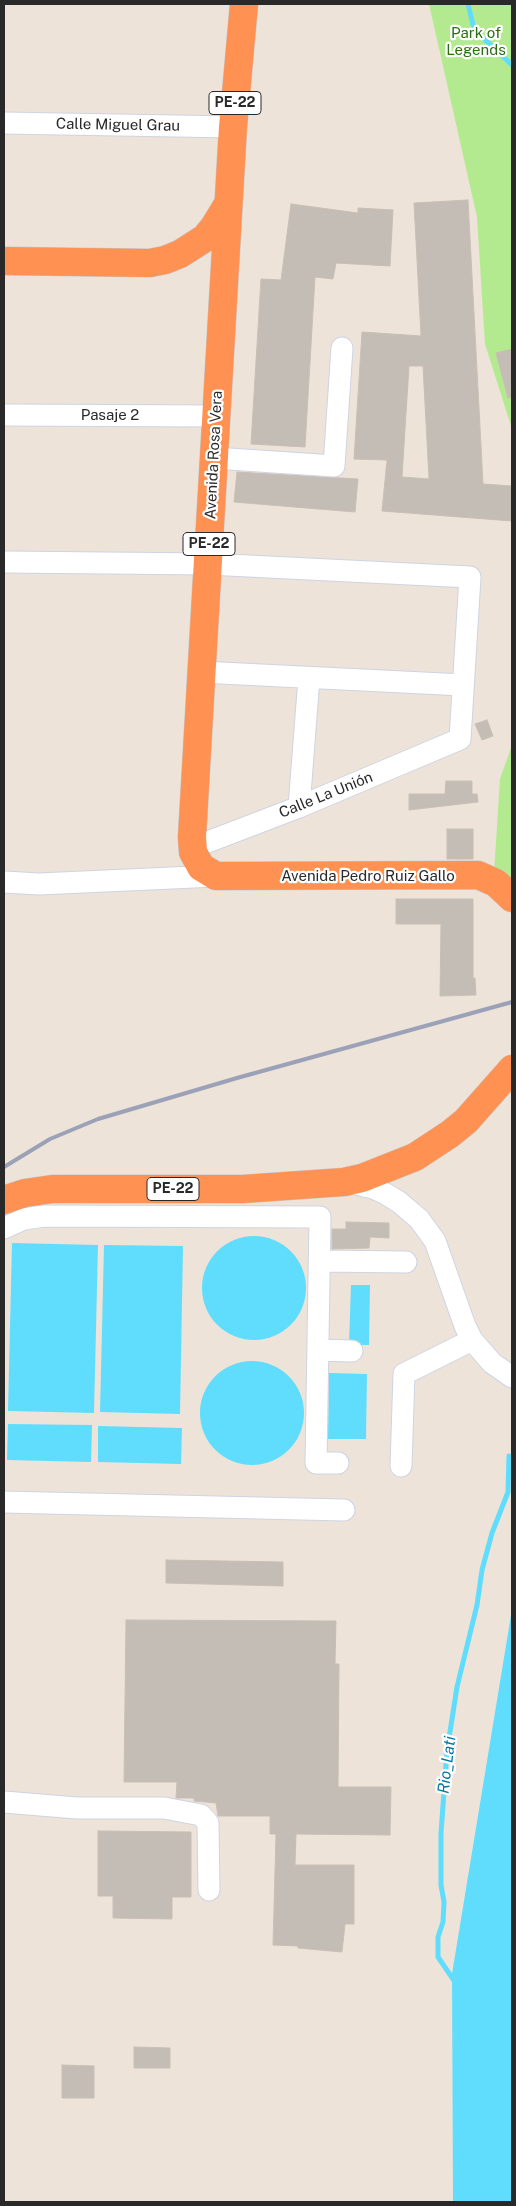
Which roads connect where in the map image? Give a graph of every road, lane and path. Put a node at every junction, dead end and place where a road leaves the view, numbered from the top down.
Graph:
1 (244, 4) edge
2 (4, 123) edge
3 (233, 127) junction
4 (229, 202) junction
5 (4, 261) edge
6 (342, 348) dead end
7 (4, 414) edge
8 (217, 416) junction
9 (214, 458) junction
10 (4, 562) edge
11 (208, 564) junction
12 (201, 672) junction
13 (308, 678) junction
14 (463, 685) junction
15 (299, 806) junction
16 (192, 848) junction
17 (216, 876) junction
18 (4, 882) edge
19 (512, 898) edge
20 (512, 1069) edge
21 (344, 1182) junction
22 (4, 1200) edge
23 (4, 1228) edge
24 (319, 1261) junction
25 (406, 1262) dead end
26 (472, 1340) junction
27 (318, 1350) junction
28 (352, 1351) dead end
29 (512, 1377) edge
30 (338, 1463) dead end
31 (401, 1466) dead end
32 (4, 1502) edge
33 (344, 1510) dead end
34 (4, 1802) edge
35 (209, 1890) dead end

1 - 3 highway, PE-22
2 - 3 street, Calle Miguel Grau
3 - 4 highway, PE-22
4 - 5 highway
4 - 8 highway, Avenida Rosa Vera / PE-22
6 - 9 street
7 - 8 street, Pasaje 2
8 - 9 highway, Avenida Rosa Vera / PE-22
9 - 11 highway, Avenida Rosa Vera / PE-22
10 - 11 street
11 - 12 highway, Avenida Rosa Vera / PE-22
11 - 14 street
12 - 13 street
12 - 16 highway, Avenida Rosa Vera / PE-22
13 - 14 street
13 - 15 street
14 - 15 street, Calle La Unión
15 - 16 street, Calle La Unión
16 - 17 highway
17 - 18 street
17 - 19 highway, Avenida Pedro Ruiz Gallo
20 - 21 highway, PE-22
21 - 22 highway, PE-22
21 - 26 street
23 - 24 street
24 - 25 street
24 - 27 street
26 - 29 street
26 - 31 street
27 - 28 street
27 - 30 street
32 - 33 street
34 - 35 street

